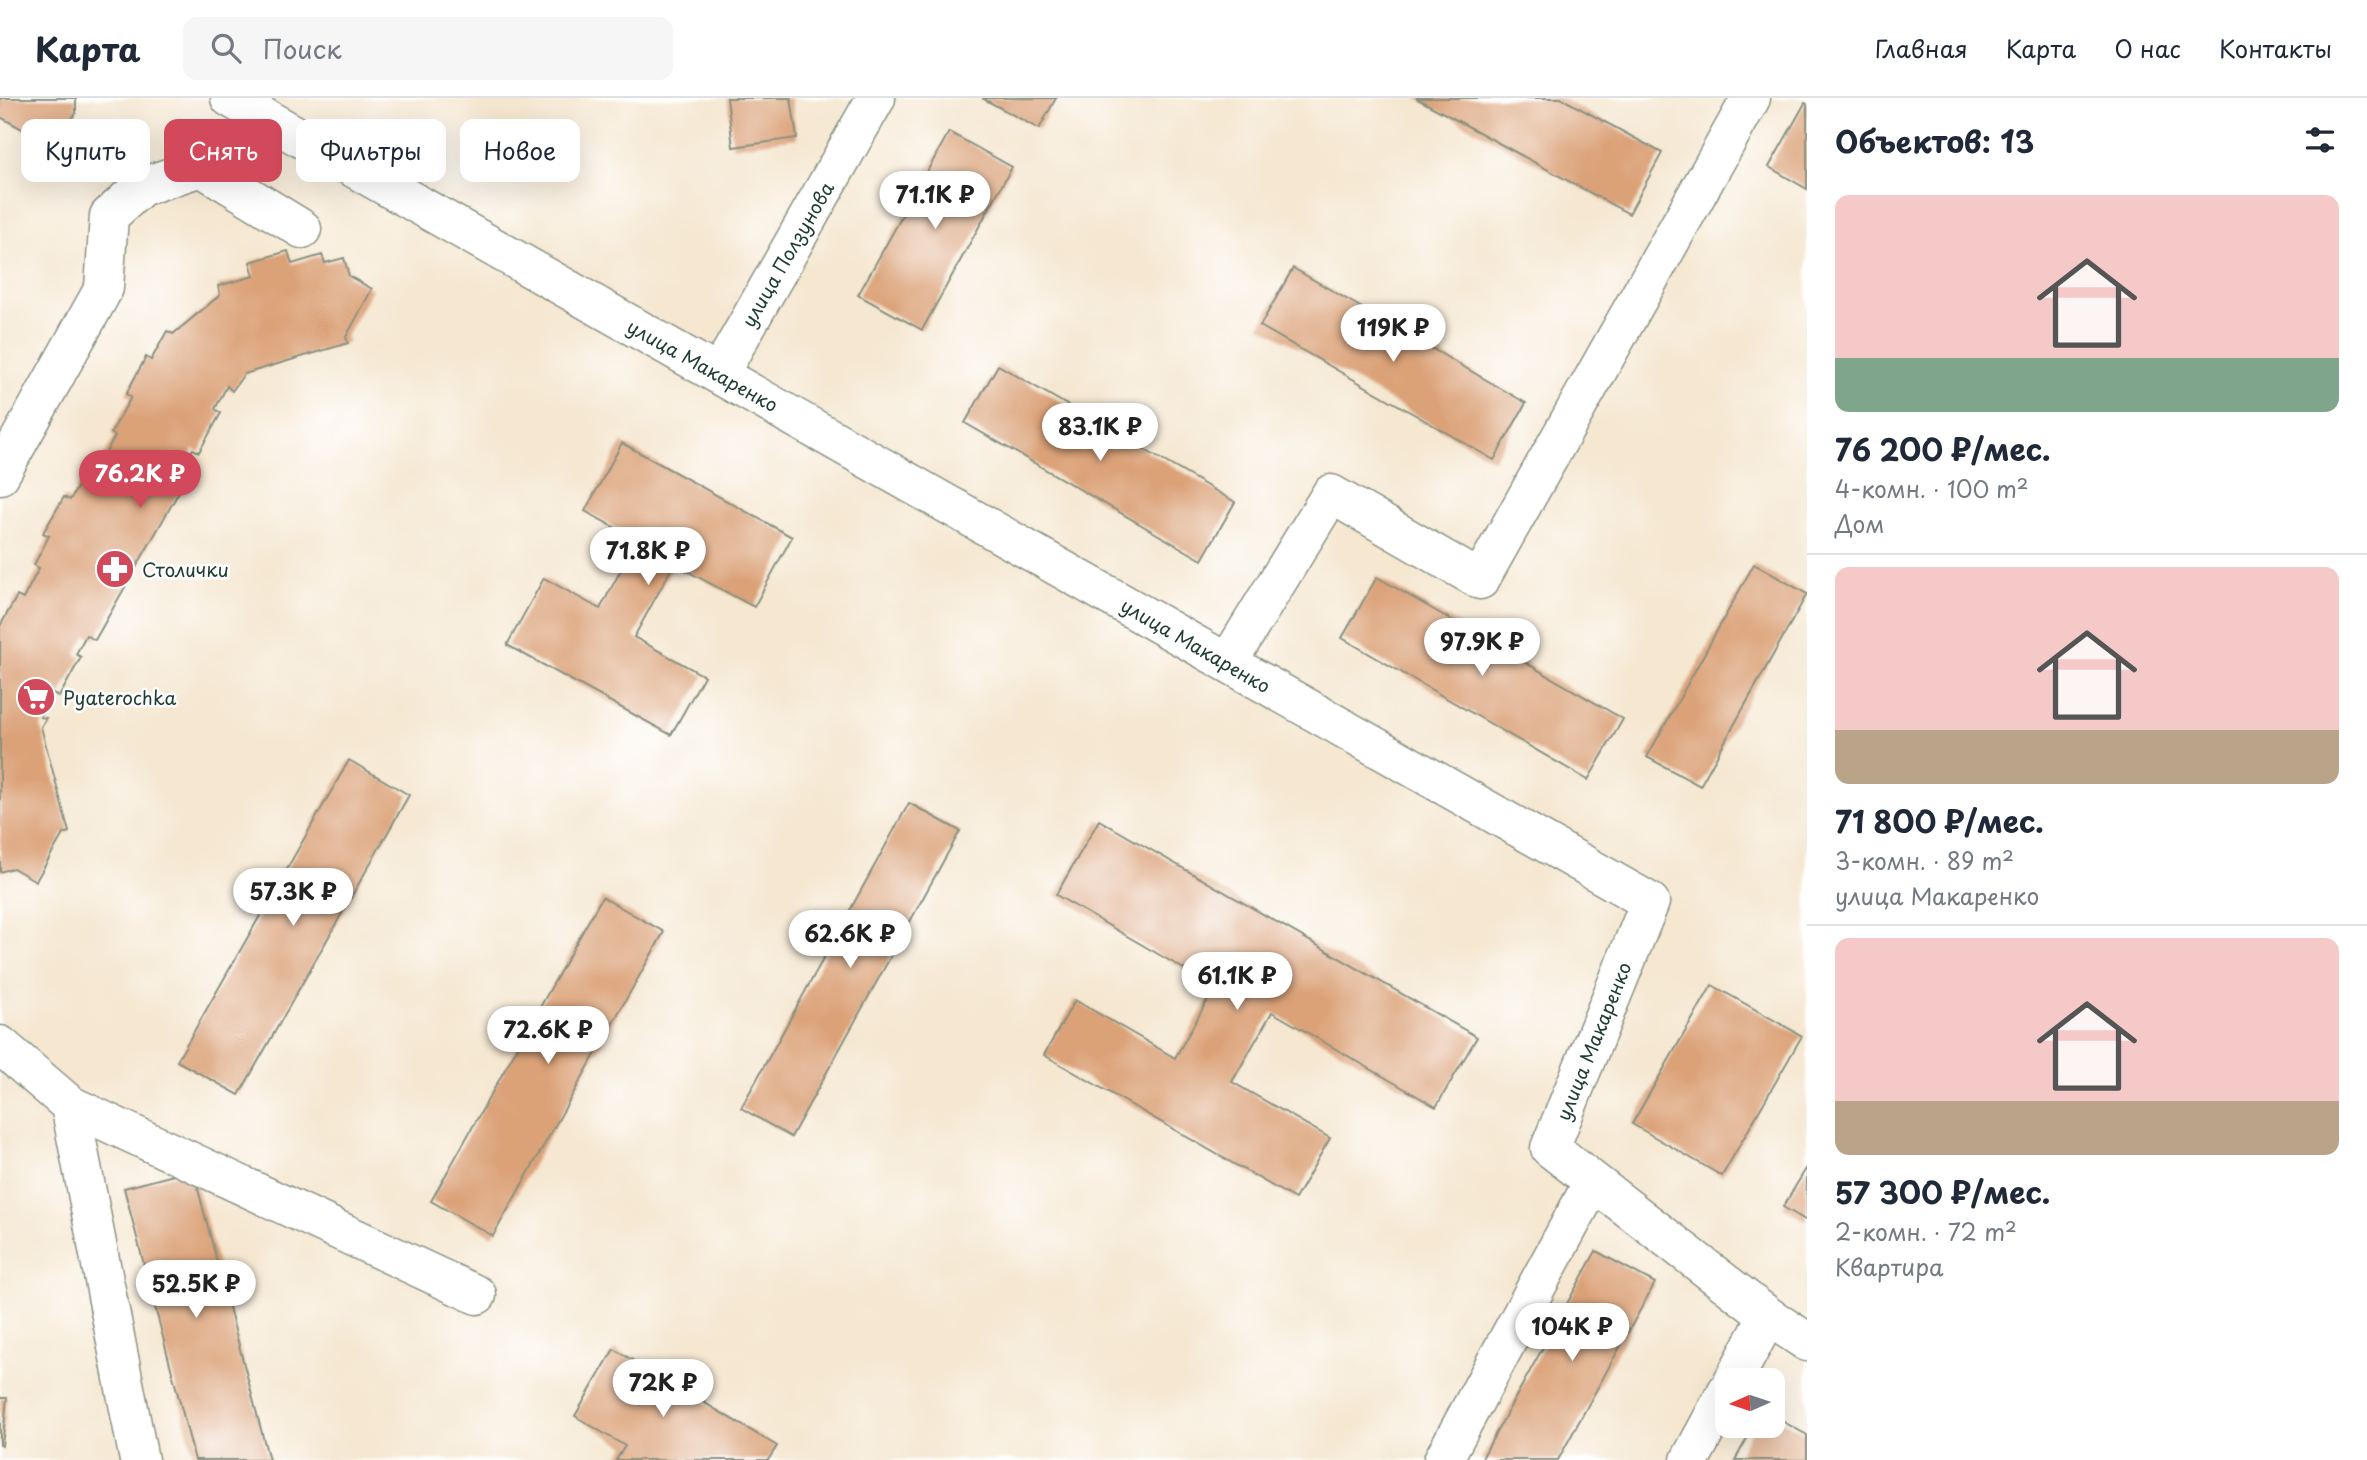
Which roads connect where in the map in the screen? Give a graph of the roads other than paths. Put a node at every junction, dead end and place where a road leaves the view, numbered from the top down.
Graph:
1 (230, 98) edge
2 (876, 98) edge
3 (1751, 98) edge
4 (302, 229) dead end
5 (719, 374) junction
6 (0, 475) edge
7 (1228, 662) junction
8 (0, 1045) edge
9 (70, 1105) junction
10 (1593, 1182) junction
11 (477, 1295) dead end
12 (1768, 1316) junction
13 (1807, 1342) edge
14 (1740, 1368) edge
15 (1715, 1413) edge
16 (139, 1460) edge
17 (1443, 1460) edge
18 (1690, 1460) edge

1 - 5 street, улица Макаренко
2 - 5 street, улица Ползунова
3 - 7 street
4 - 6 street
5 - 7 street, улица Макаренко
7 - 10 street, улица Макаренко
8 - 9 street
9 - 11 street
9 - 16 street
10 - 12 street, улица Макаренко
10 - 17 street
12 - 13 street, улица Макаренко
12 - 14 street
15 - 18 street

